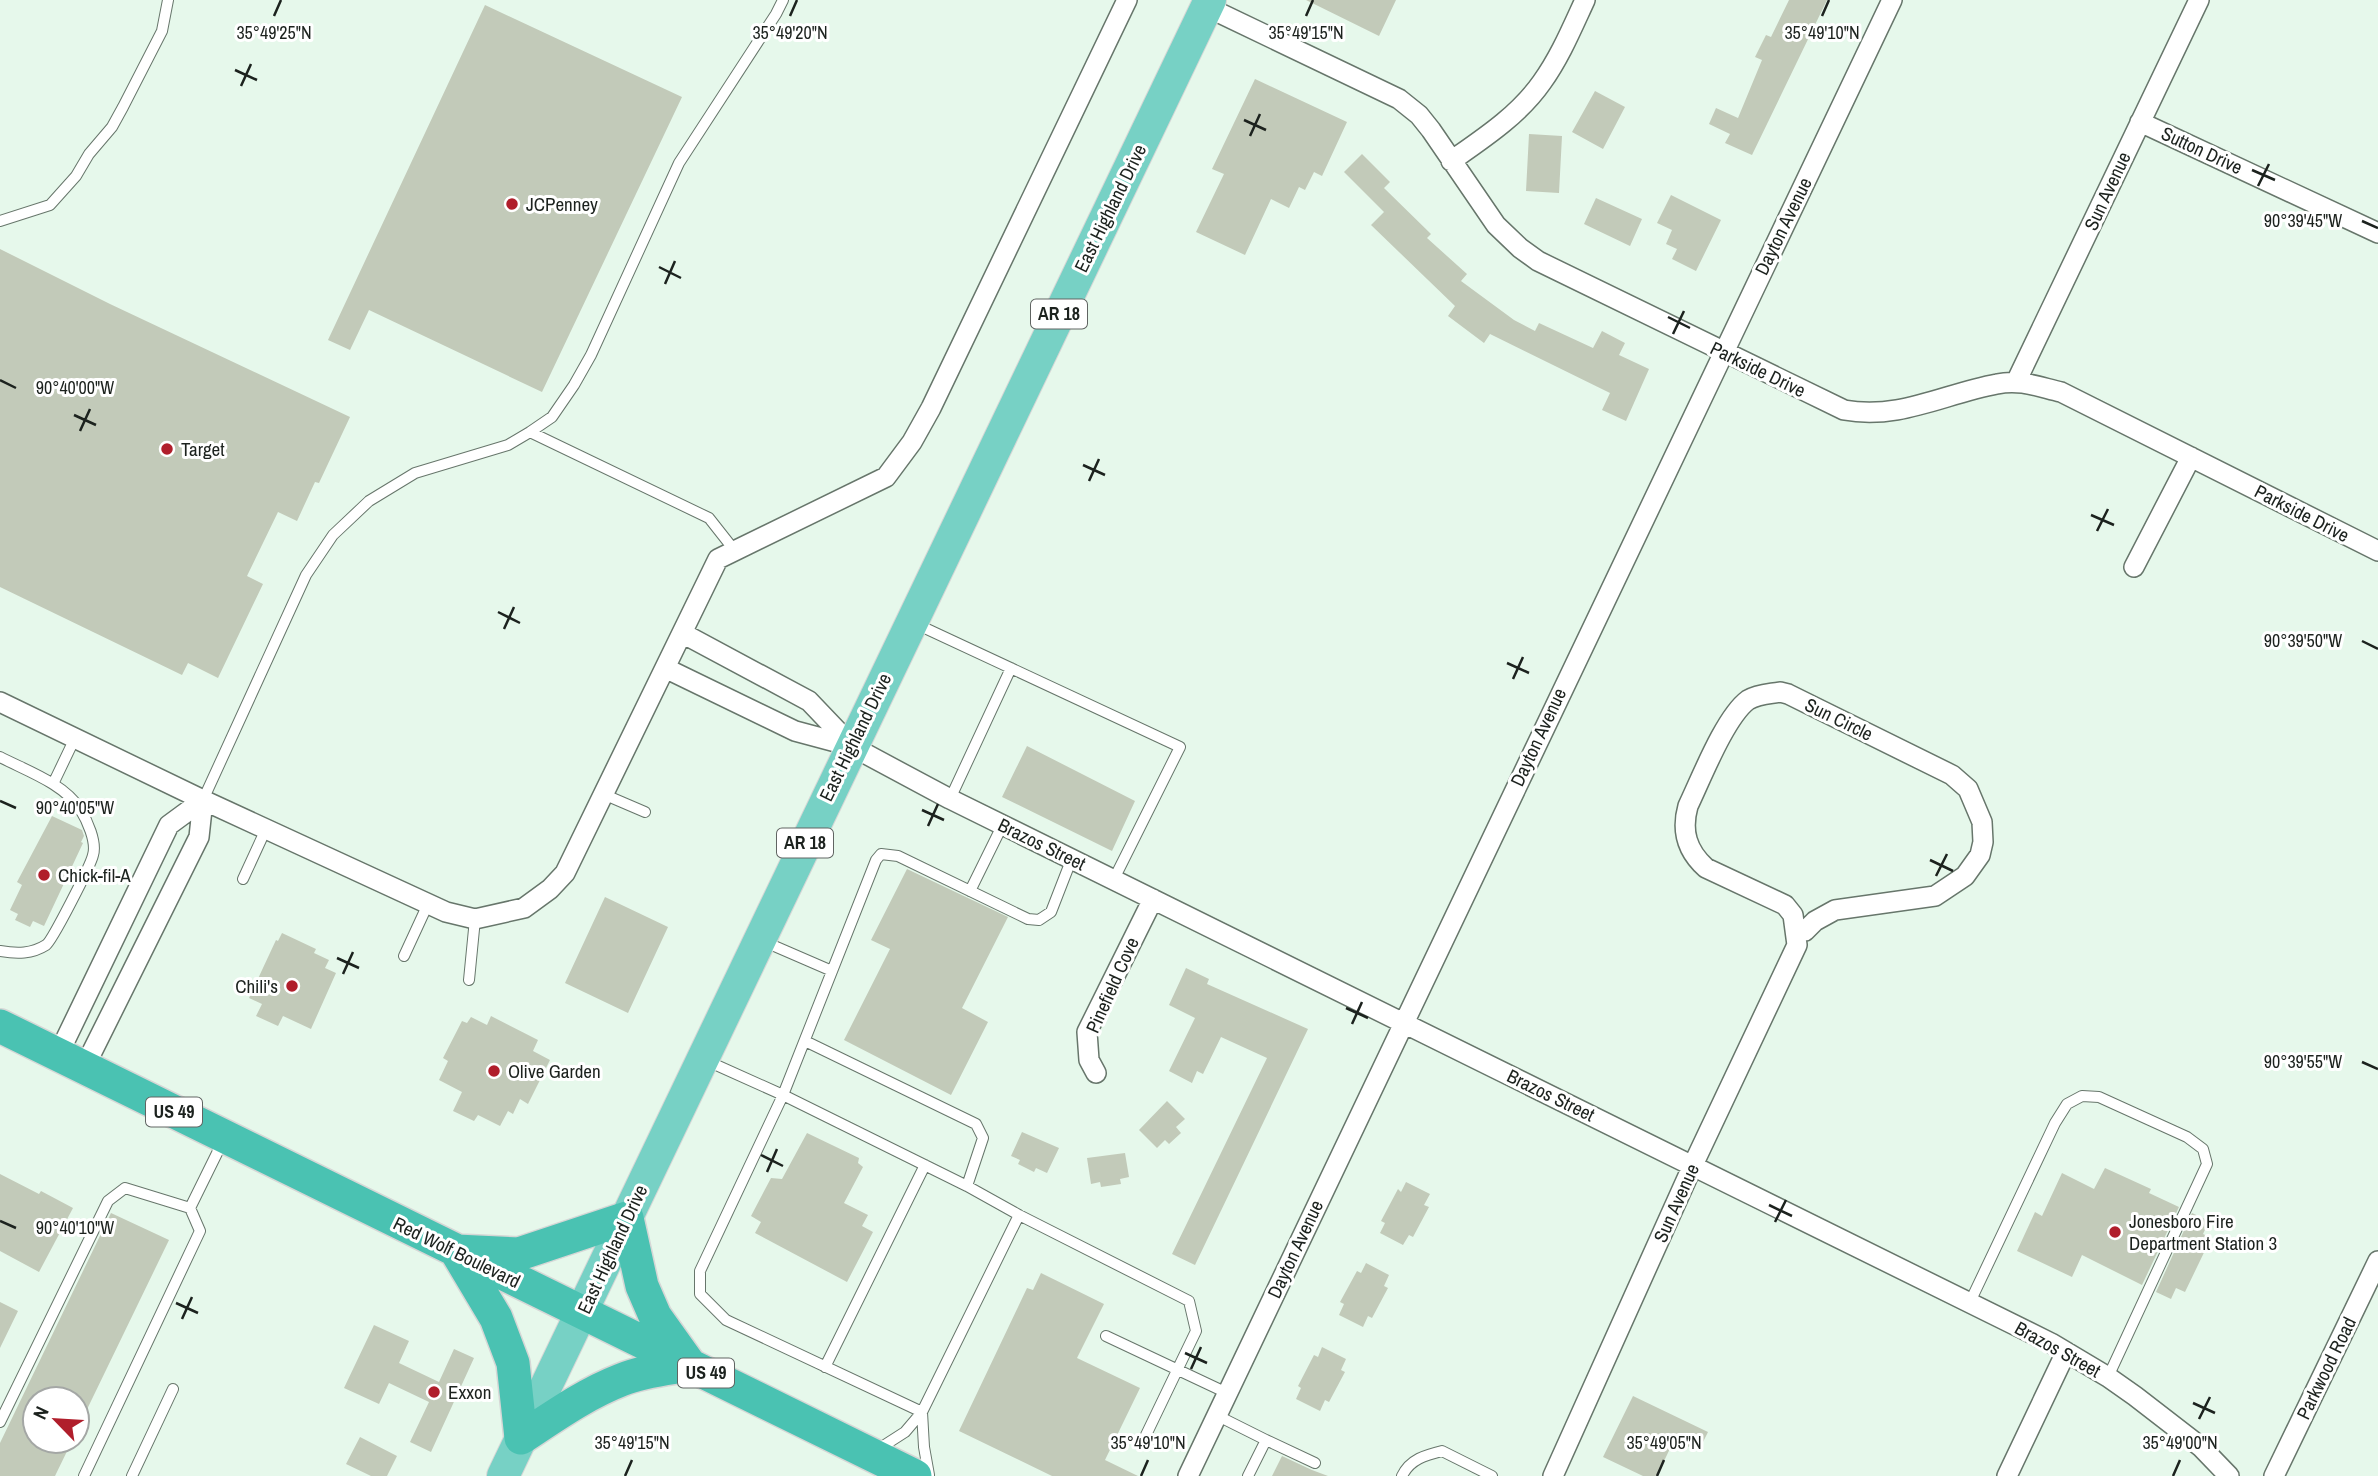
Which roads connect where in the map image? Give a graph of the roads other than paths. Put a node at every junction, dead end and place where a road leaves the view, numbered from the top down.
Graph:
1 (168, 0) edge
2 (783, 0) edge
3 (1127, 0) edge
4 (1585, 0) edge
5 (1892, 0) edge
6 (2199, 0) edge
7 (1209, 4) edge
8 (2140, 122) junction
9 (1451, 161) junction
10 (2, 218) edge
11 (2378, 233) edge
12 (1722, 352) junction
13 (2016, 382) junction
14 (530, 432) junction
15 (2190, 457) junction
16 (735, 551) junction
17 (2378, 551) edge
18 (2134, 567) dead end
19 (911, 621) junction
20 (682, 634) junction
21 (665, 668) junction
22 (1011, 668) junction
23 (0, 702) edge
24 (75, 738) junction
25 (851, 746) junction
26 (0, 757) edge
27 (53, 784) junction
28 (603, 794) junction
29 (950, 799) junction
30 (203, 800) junction
31 (645, 812) dead end
32 (1003, 824) junction
33 (266, 829) junction
34 (1072, 858) junction
35 (243, 879) dead end
36 (1114, 879) junction
37 (971, 891) junction
38 (1153, 899) junction
39 (428, 904) junction
40 (475, 919) junction
41 (1796, 930) junction
42 (759, 939) junction
43 (0, 951) edge
44 (404, 956) dead end
45 (832, 971) junction
46 (469, 980) dead end
47 (1403, 1022) junction
48 (2, 1032) edge
49 (805, 1041) junction
50 (702, 1058) junction
51 (71, 1062) junction
52 (1096, 1073) dead end
53 (783, 1095) junction
54 (225, 1137) junction
55 (925, 1165) junction
56 (1693, 1165) junction
57 (967, 1186) junction
58 (190, 1208) junction
59 (1019, 1215) junction
60 (627, 1218) junction
61 (456, 1251) junction
62 (2378, 1261) edge
63 (1970, 1302) junction
64 (581, 1313) junction
65 (1106, 1336) dead end
66 (2066, 1352) junction
67 (690, 1365) junction
68 (825, 1367) junction
69 (1177, 1370) junction
70 (2108, 1377) junction
71 (173, 1389) dead end
72 (1227, 1393) junction
73 (922, 1412) junction
74 (1216, 1415) junction
75 (0, 1422) edge
76 (1146, 1434) dead end
77 (521, 1438) junction
78 (1266, 1440) junction
79 (871, 1454) junction
80 (1315, 1462) dead end
81 (1489, 1475) edge
82 (84, 1476) edge
83 (132, 1476) edge
84 (503, 1476) edge
85 (915, 1476) edge
86 (929, 1476) edge
87 (1188, 1476) edge
88 (1248, 1476) edge
89 (1402, 1476) edge
90 (1553, 1476) edge
91 (2007, 1476) edge
92 (2229, 1476) edge
93 (2274, 1476) edge

1 - 10 lane
2 - 14 lane
3 - 16 street
4 - 9 street
5 - 12 street, Dayton Avenue
6 - 8 street, Sun Avenue
7 - 9 street, Parkside Drive
7 - 19 main road, East Highland Drive / AR 18
8 - 11 street, Sutton Drive
8 - 13 street, Sun Avenue
9 - 12 street, Parkside Drive
12 - 13 street, Parkside Drive
12 - 47 street, Dayton Avenue
13 - 15 street, Parkside Drive
14 - 16 lane
14 - 30 lane
15 - 17 street, Parkside Drive
15 - 18 street
16 - 20 street
19 - 22 lane
19 - 25 main road, East Highland Drive / AR 18
20 - 21 street
20 - 25 street
21 - 25 street
21 - 28 street
22 - 29 lane
22 - 36 lane
23 - 24 street
24 - 27 lane
24 - 30 street
25 - 29 street, Brazos Street
25 - 42 main road, East Highland Drive / AR 18
26 - 27 lane
27 - 43 lane
28 - 31 lane
28 - 40 street
29 - 32 street, Brazos Street
30 - 33 street
30 - 51 street
30 - 51 street
32 - 34 street, Brazos Street
32 - 37 lane
33 - 35 lane
33 - 39 street
34 - 36 street, Brazos Street
34 - 37 lane
36 - 38 street, Brazos Street
37 - 45 lane
38 - 47 street, Brazos Street
38 - 52 street, Pinefield Cove
39 - 40 street
39 - 44 lane
40 - 46 lane
41 - 41 street, Sun Circle
41 - 56 street, Sun Avenue
42 - 45 lane
42 - 50 main road, East Highland Drive / AR 18
45 - 49 lane
47 - 56 street, Brazos Street
47 - 72 street, Dayton Avenue
48 - 51 highway, Red Wolf Boulevard / US 49
49 - 53 lane
49 - 57 lane
50 - 53 lane
50 - 60 main road, East Highland Drive / AR 18
51 - 54 highway, Red Wolf Boulevard / US 49
53 - 55 lane
53 - 68 lane
54 - 58 lane
54 - 61 highway, Red Wolf Boulevard / US 49
55 - 57 lane
55 - 68 lane
56 - 63 street, Brazos Street
56 - 90 street, Sun Avenue
57 - 59 lane
58 - 75 lane
58 - 82 lane
59 - 69 lane
59 - 73 lane
60 - 61 highway
60 - 64 main road, East Highland Drive / AR 18
60 - 67 highway
61 - 64 highway, Red Wolf Boulevard / US 49
61 - 77 highway
62 - 93 street, Parkwood Road
63 - 66 street, Brazos Street
63 - 70 lane
64 - 67 highway, Red Wolf Boulevard / US 49
64 - 77 main road, East Highland Drive / AR 18
65 - 69 lane
66 - 70 street, Brazos Street
66 - 91 street
67 - 77 highway
67 - 79 highway, Red Wolf Boulevard / US 49
68 - 73 lane
69 - 72 lane
69 - 76 lane
70 - 92 street, Brazos Street
71 - 83 lane
72 - 74 street, Dayton Avenue
73 - 79 lane
73 - 86 lane
74 - 78 lane
74 - 87 street, Dayton Avenue
77 - 84 main road, East Highland Drive / AR 18
78 - 80 lane
78 - 88 lane
79 - 85 highway, Red Wolf Boulevard / US 49
81 - 89 lane

